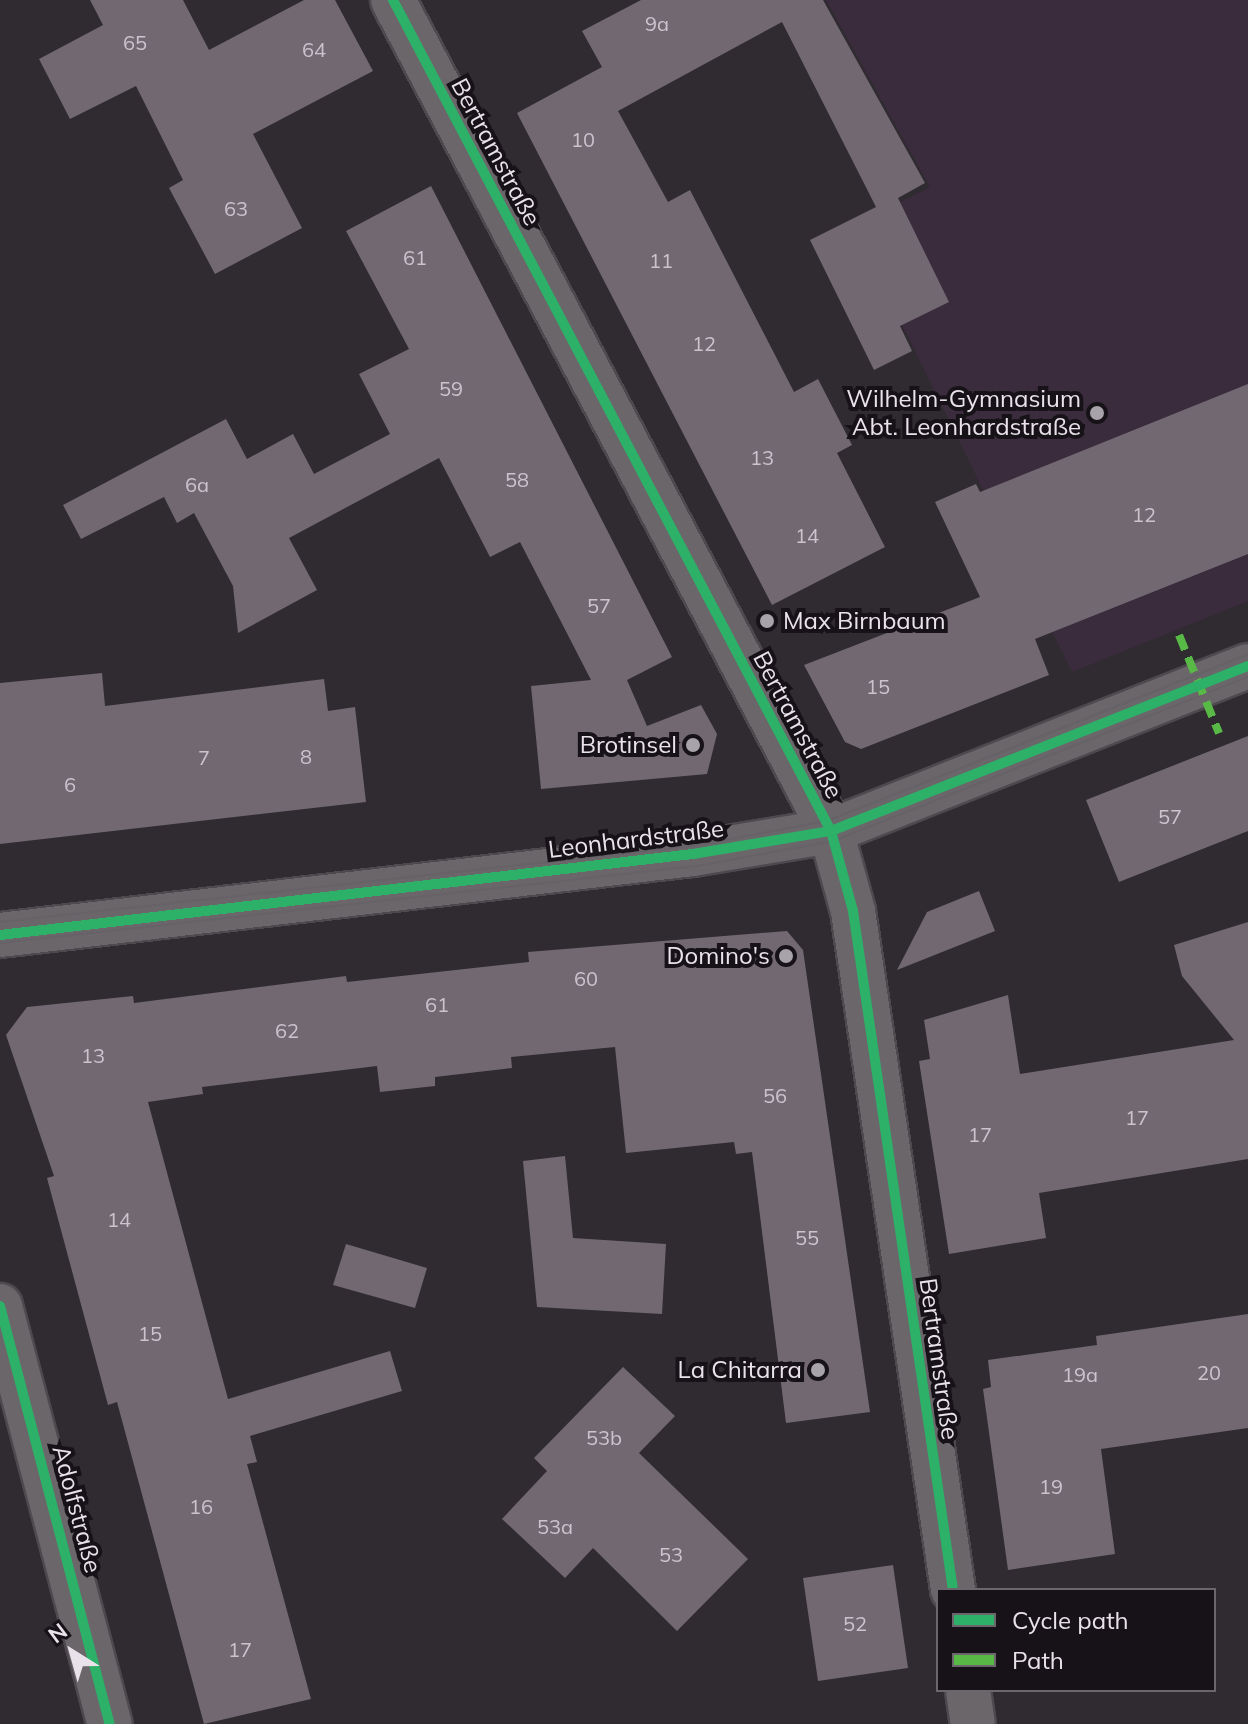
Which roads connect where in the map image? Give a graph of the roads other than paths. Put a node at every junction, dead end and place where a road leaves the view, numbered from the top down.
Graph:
1 (393, 0) edge
2 (1248, 666) edge
3 (831, 831) junction
4 (0, 935) edge
5 (0, 1306) edge
6 (953, 1588) edge
7 (968, 1692) edge
8 (110, 1724) edge
9 (973, 1724) edge

1 - 3 street, Bertramstraße
2 - 3 street, Leonhardstraße
3 - 4 street, Leonhardstraße
3 - 6 street, Bertramstraße
5 - 8 street, Adolfstraße
7 - 9 street

